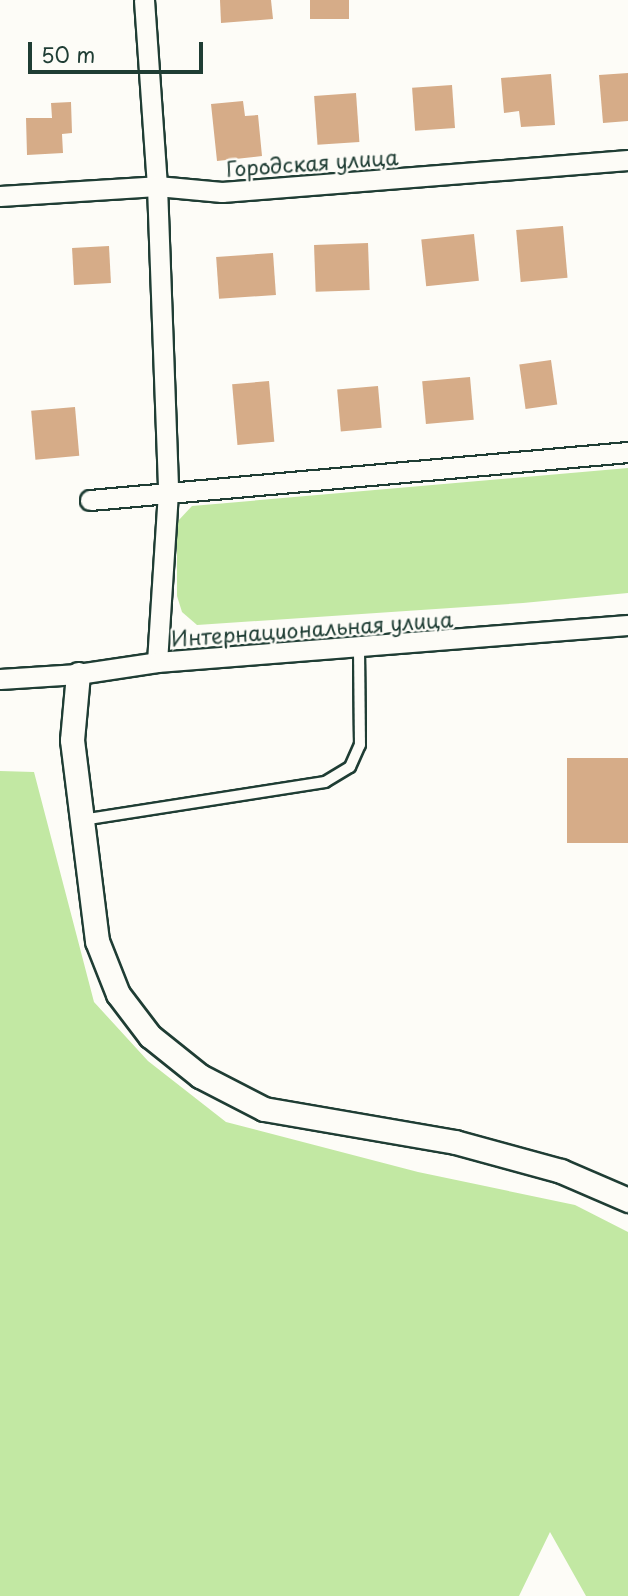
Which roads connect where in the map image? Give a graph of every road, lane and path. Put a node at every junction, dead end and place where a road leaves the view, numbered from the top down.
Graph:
1 (145, 0) edge
2 (628, 160) edge
3 (157, 186) junction
4 (0, 196) edge
5 (628, 452) edge
6 (168, 492) junction
7 (90, 500) dead end
8 (628, 625) edge
9 (359, 648) junction
10 (157, 662) junction
11 (78, 674) junction
12 (0, 679) edge
13 (82, 820) junction
14 (628, 1200) edge

1 - 3 street
2 - 3 street, Городская улица
3 - 4 street, Городская улица
3 - 6 street
5 - 6 street
6 - 7 street
6 - 10 street
8 - 9 street, Интернациональная улица
9 - 10 street, Интернациональная улица
9 - 13 lane
10 - 11 street, Интернациональная улица
11 - 12 street, Интернациональная улица
11 - 13 street
13 - 14 street

